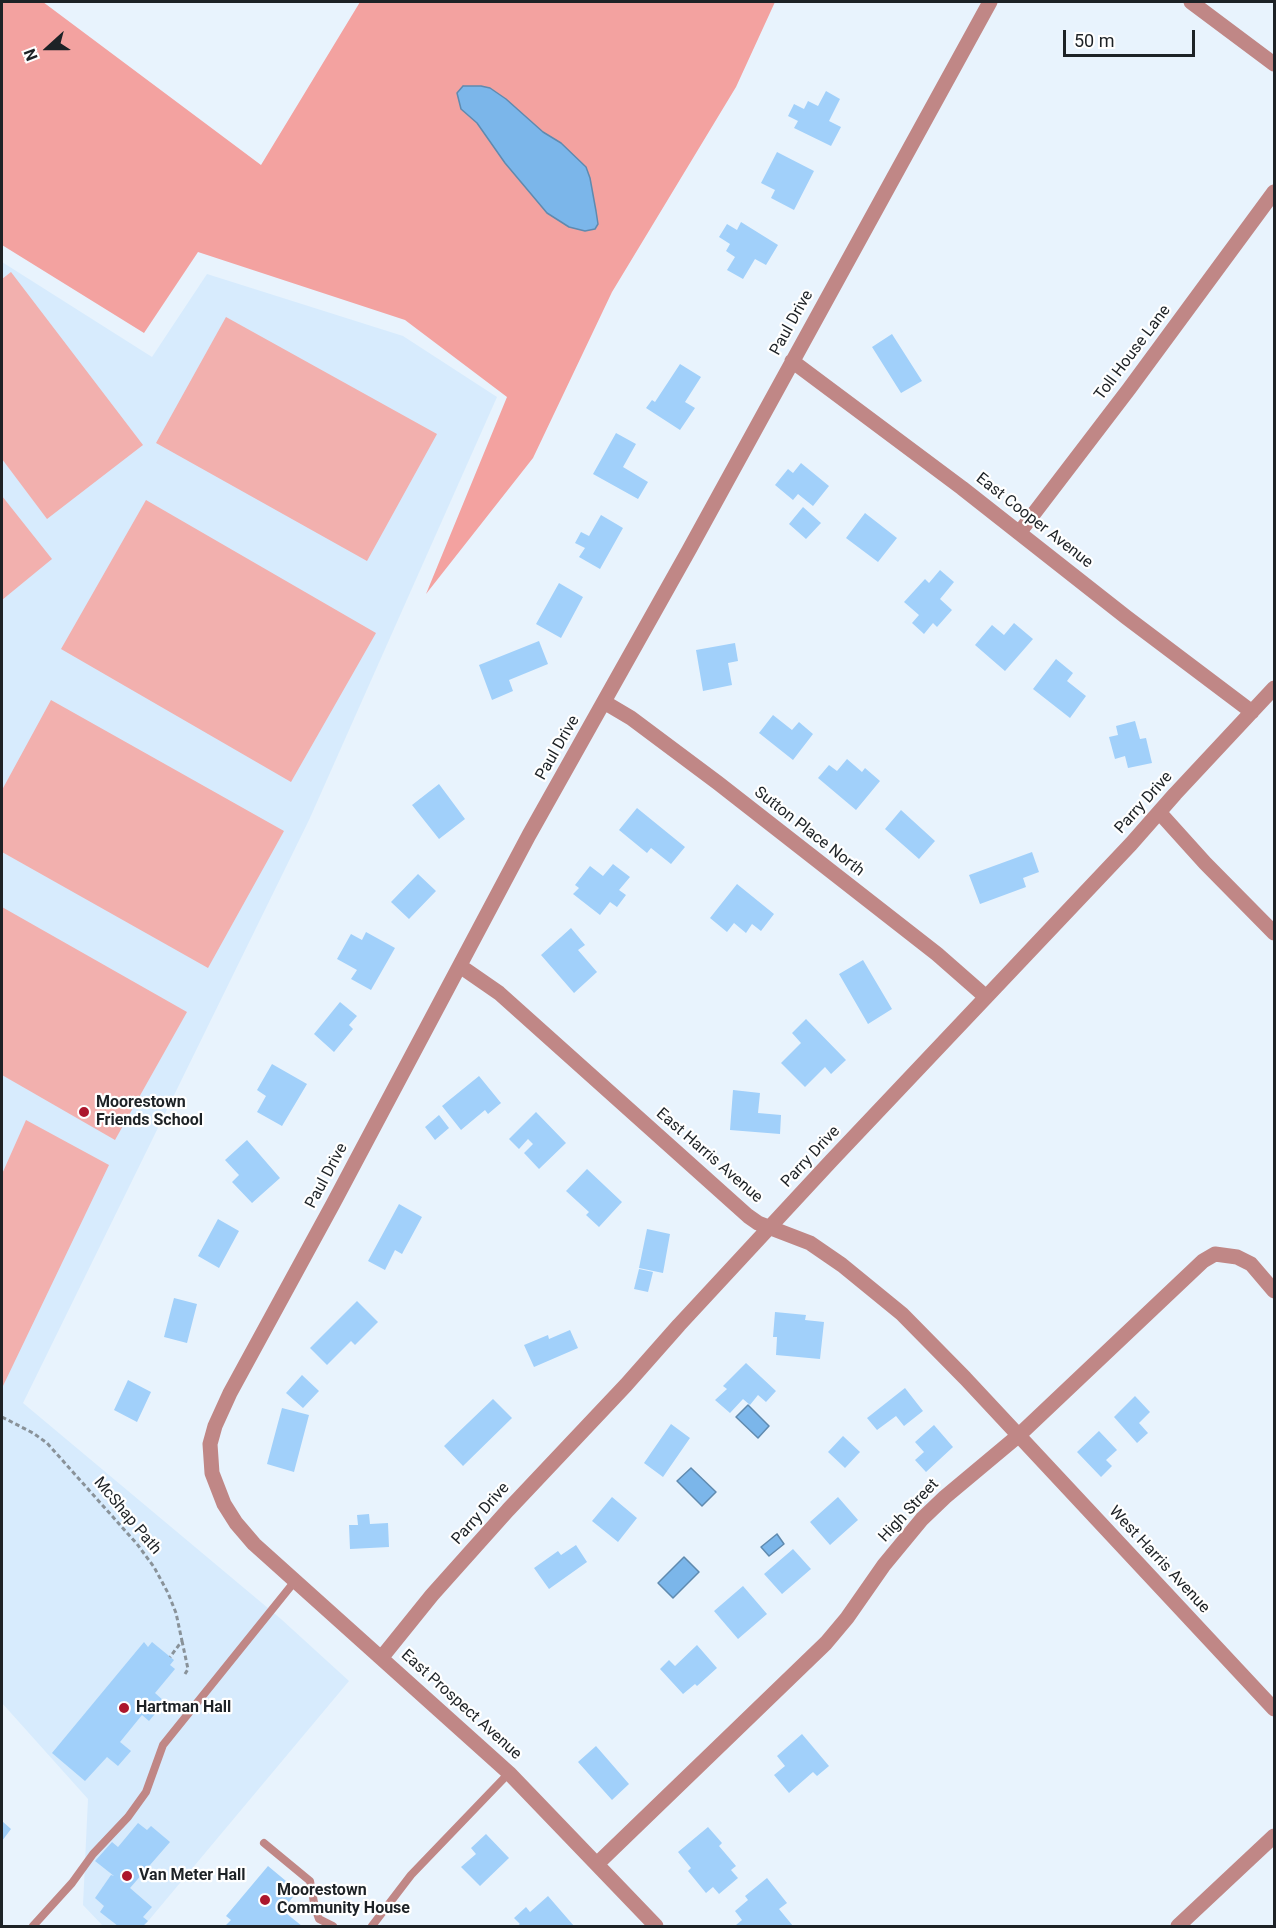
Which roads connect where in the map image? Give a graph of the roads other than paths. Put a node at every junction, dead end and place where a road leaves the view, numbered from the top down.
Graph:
1 (990, 2) edge
2 (1191, 2) edge
3 (1275, 64) edge
4 (1275, 192) edge
5 (792, 361) junction
6 (1019, 533) junction
7 (1275, 688) edge
8 (604, 702) junction
9 (1252, 712) junction
10 (1159, 812) junction
11 (1275, 933) edge
12 (460, 966) junction
13 (986, 997) junction
14 (770, 1227) junction
15 (1275, 1291) edge
16 (1018, 1436) junction
17 (236, 1523) joint
18 (295, 1581) junction
19 (382, 1658) junction
20 (1275, 1709) edge
21 (509, 1773) junction
22 (1275, 1836) edge
23 (264, 1843) dead end
24 (597, 1864) junction
25 (652, 1925) edge
26 (33, 1926) edge
27 (333, 1926) edge
28 (372, 1926) edge
29 (1178, 1926) edge

1 - 5 street, Paul Drive
2 - 3 street
4 - 6 street, Toll House Lane
5 - 6 street, East Cooper Avenue
5 - 8 street, Paul Drive
6 - 9 street, East Cooper Avenue
7 - 9 street, Parry Drive
8 - 12 street, Paul Drive
8 - 13 street, Sutton Place North
9 - 10 street, Parry Drive
10 - 11 street
10 - 13 street, Parry Drive
12 - 14 street, East Harris Avenue
12 - 17 street, Paul Drive
13 - 14 street, Parry Drive
14 - 16 street, East Harris Avenue
14 - 19 street, Parry Drive
15 - 16 street, High Street
16 - 20 street, West Harris Avenue
16 - 24 street, High Street
17 - 18 street, East Prospect Avenue
18 - 19 street, East Prospect Avenue
18 - 26 lane
19 - 21 street, East Prospect Avenue
21 - 24 street, East Prospect Avenue
21 - 28 lane
22 - 29 street
23 - 27 lane
24 - 25 street, East Prospect Avenue

